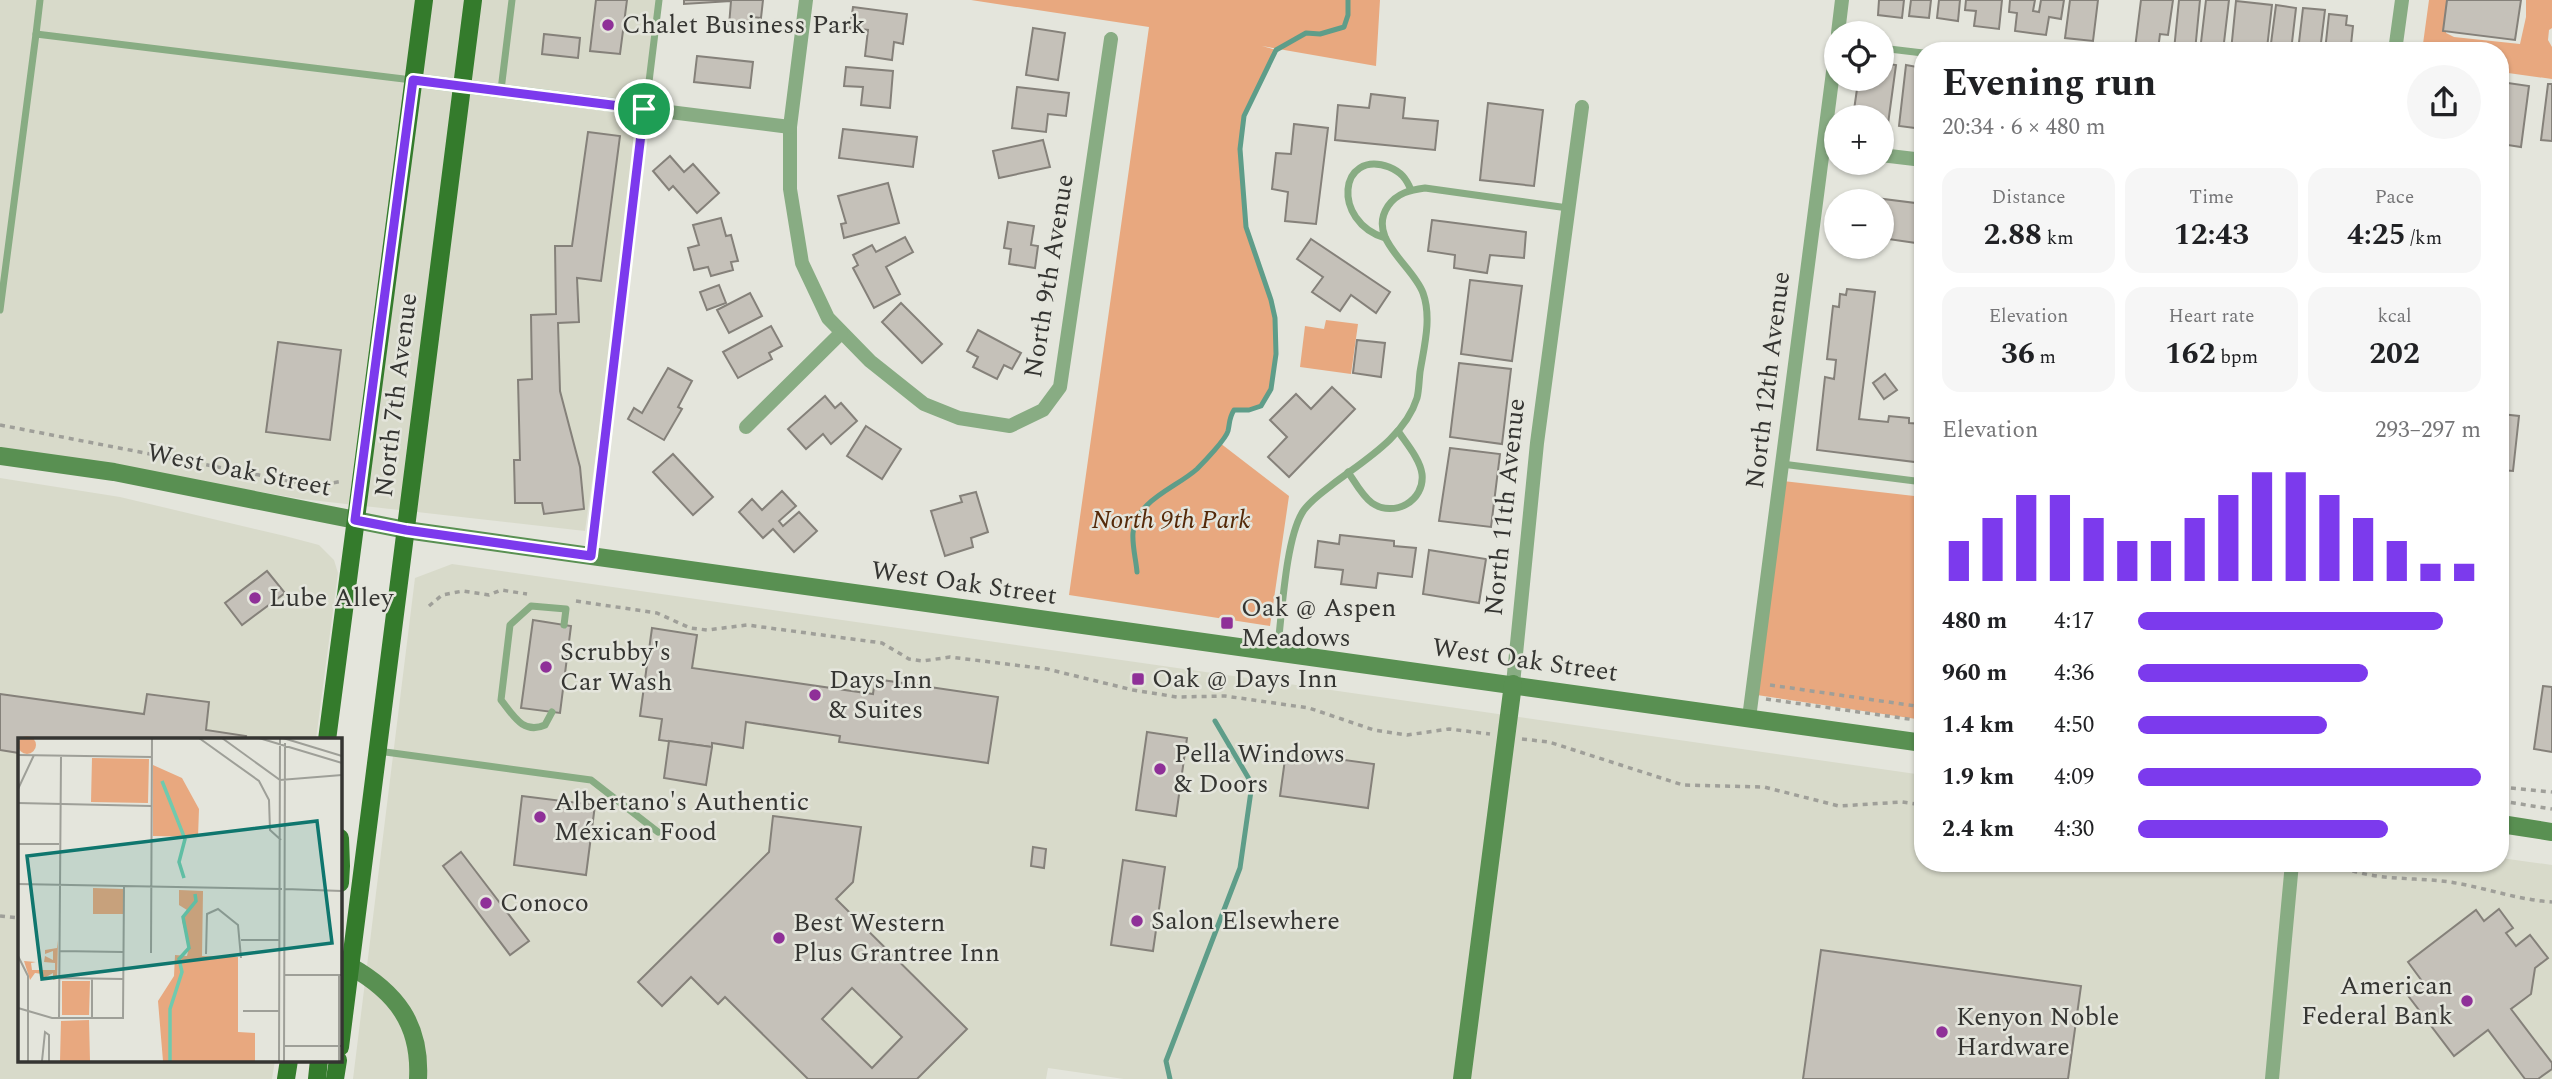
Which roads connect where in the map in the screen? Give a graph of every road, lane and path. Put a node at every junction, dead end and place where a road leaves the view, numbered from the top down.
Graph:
1 (40, 0) edge
2 (424, 0) edge
3 (473, 0) edge
4 (512, 0) edge
5 (659, 0) edge
6 (806, 0) edge
7 (1842, 0) edge
8 (2402, 0) edge
9 (1839, 21) edge
10 (36, 34) junction
11 (1111, 39) dead end
12 (2396, 42) edge
13 (1894, 50) edge
14 (1914, 53) edge
15 (413, 80) junction
16 (463, 86) junction
17 (501, 91) junction
18 (1582, 107) dead end
19 (644, 109) junction
20 (790, 127) junction
21 (1894, 157) edge
22 (1914, 159) edge
23 (1825, 175) edge
24 (1411, 190) junction
25 (1568, 208) junction
26 (1385, 238) junction
27 (0, 310) edge
28 (841, 333) junction
29 (0, 425) edge
30 (746, 427) dead end
31 (1398, 431) junction
32 (0, 456) edge
33 (1782, 464) junction
34 (1348, 472) junction
35 (343, 481) dead end
36 (1914, 481) edge
37 (355, 520) junction
38 (406, 530) junction
39 (591, 556) junction
40 (620, 608) dead end
41 (564, 625) dead end
42 (1277, 654) junction
43 (1513, 684) junction
44 (1753, 690) junction
45 (1914, 706) edge
46 (552, 712) dead end
47 (1749, 718) junction
48 (1914, 719) edge
49 (1506, 737) junction
50 (327, 738) edge
51 (1914, 742) edge
52 (378, 751) junction
53 (2509, 788) edge
54 (2552, 792) edge
55 (2509, 802) edge
56 (1914, 804) edge
57 (2552, 808) edge
58 (2509, 825) edge
59 (658, 832) dead end
60 (2552, 832) edge
61 (2291, 872) edge
62 (2355, 872) edge
63 (2552, 902) edge
64 (0, 916) edge
65 (18, 918) edge
66 (345, 959) edge
67 (341, 1029) edge
68 (418, 1079) edge
69 (1462, 1079) edge
70 (2272, 1079) edge

1 - 10 lane
2 - 15 main road, North 7th Avenue
3 - 16 main road, North 7th Avenue
4 - 17 lane
5 - 19 lane
6 - 20 street, North 9th Avenue
7 - 9 street
8 - 12 street
10 - 15 lane
10 - 27 lane
11 - 28 street, North 9th Avenue
13 - 14 lane
15 - 16 street
15 - 37 main road, North 7th Avenue
16 - 17 street
16 - 38 main road, North 7th Avenue
17 - 19 street
18 - 25 street, North 11th Avenue
19 - 20 street
19 - 39 lane
20 - 28 street, North 9th Avenue
21 - 22 street
23 - 33 street, North 12th Avenue
24 - 25 lane
24 - 26 lane
24 - 26 lane
25 - 43 street, North 11th Avenue
26 - 31 lane
28 - 30 street
29 - 35 path
31 - 34 lane
31 - 34 lane
32 - 37 main road, West Oak Street
33 - 36 lane
33 - 44 street, North 12th Avenue
34 - 42 lane
37 - 38 main road, West Oak Street
37 - 50 main road, North 7th Avenue
38 - 39 main road, West Oak Street
38 - 52 main road, North 7th Avenue
39 - 42 main road, West Oak Street
40 - 49 path
41 - 46 lane
42 - 43 main road, West Oak Street
43 - 47 main road, West Oak Street
43 - 49 main road, North 11th Avenue
44 - 45 path
44 - 47 street, North 12th Avenue
44 - 48 path
47 - 51 main road, West Oak Street
49 - 56 path
49 - 69 main road, North 11th Avenue
52 - 59 lane
52 - 66 main road, North 7th Avenue
53 - 54 path
55 - 57 path
58 - 60 main road
61 - 70 street
62 - 63 path
64 - 65 path
66 - 67 main road, North 7th Avenue
66 - 68 main road

